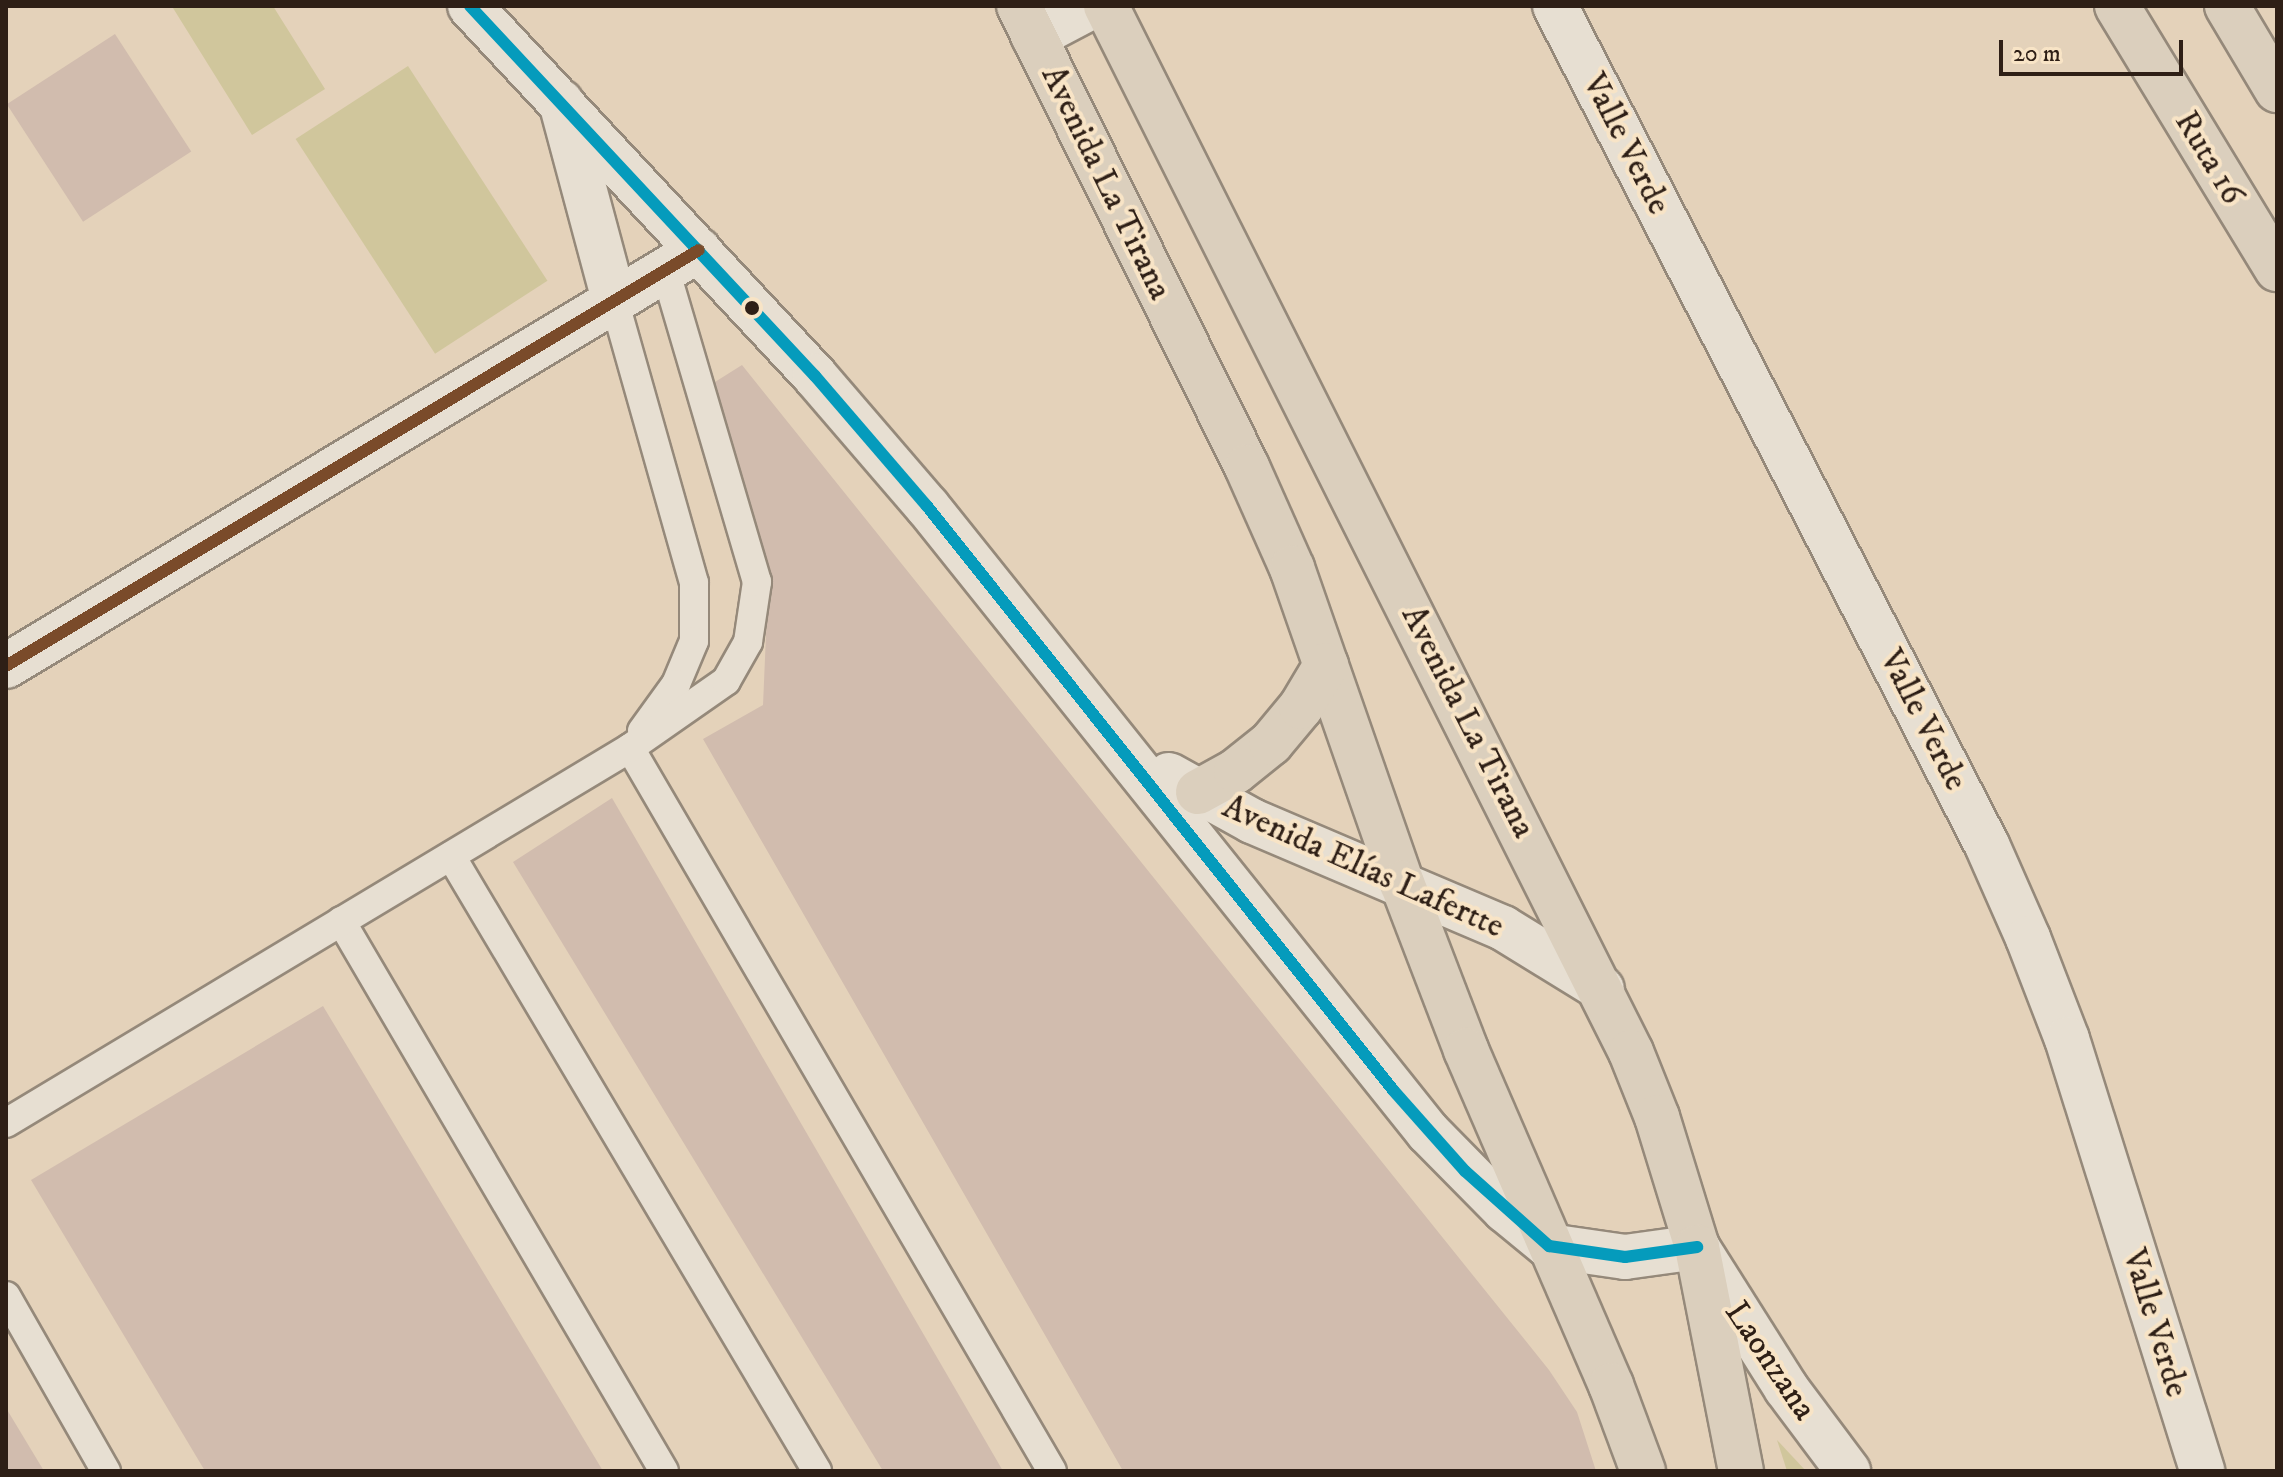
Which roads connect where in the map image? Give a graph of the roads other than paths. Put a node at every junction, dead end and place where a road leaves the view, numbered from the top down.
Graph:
1 (470, 6) edge
2 (1093, 6) edge
3 (1106, 6) edge
4 (1555, 6) edge
5 (2117, 6) edge
6 (2227, 6) edge
7 (1026, 21) edge
8 (2277, 90) edge
9 (561, 102) junction
10 (682, 260) junction
11 (2277, 269) edge
12 (614, 300) junction
13 (1326, 665) junction
14 (6, 666) edge
15 (1123, 746) junction
16 (630, 748) junction
17 (1198, 792) junction
18 (451, 856) junction
19 (1402, 883) junction
20 (341, 921) junction
21 (1602, 989) junction
22 (6, 1123) edge
23 (1549, 1246) junction
24 (1697, 1247) junction
25 (6, 1296) edge
26 (106, 1471) edge
27 (664, 1471) edge
28 (817, 1471) edge
29 (1052, 1471) edge
30 (1643, 1471) edge
31 (1741, 1471) edge
32 (1848, 1471) edge
33 (2202, 1471) edge

1 - 9 street, Avenida Elías Lafertte
2 - 7 street
3 - 21 highway, Avenida La Tirana
4 - 33 street, Valle Verde
5 - 11 highway, Ruta 16
6 - 8 highway
7 - 13 highway, Avenida La Tirana
9 - 10 street, Avenida Elías Lafertte
9 - 12 street
10 - 12 street
10 - 15 street, Avenida Elías Lafertte
10 - 16 lane
12 - 14 street
12 - 16 lane
13 - 17 highway
13 - 19 highway, Avenida La Tirana
15 - 17 street, Avenida Elías Lafertte
15 - 23 street, Avenida Elías Lafertte
16 - 18 lane
16 - 29 lane
17 - 19 street, Avenida Elías Lafertte
18 - 20 lane
18 - 28 lane
19 - 21 street, Avenida Elías Lafertte
19 - 23 highway, Avenida La Tirana
20 - 22 lane
20 - 27 lane
21 - 24 highway, Avenida La Tirana
23 - 24 street
23 - 30 highway, Avenida La Tirana
24 - 31 highway, Avenida La Tirana
24 - 32 street, Laonzana
25 - 26 lane

